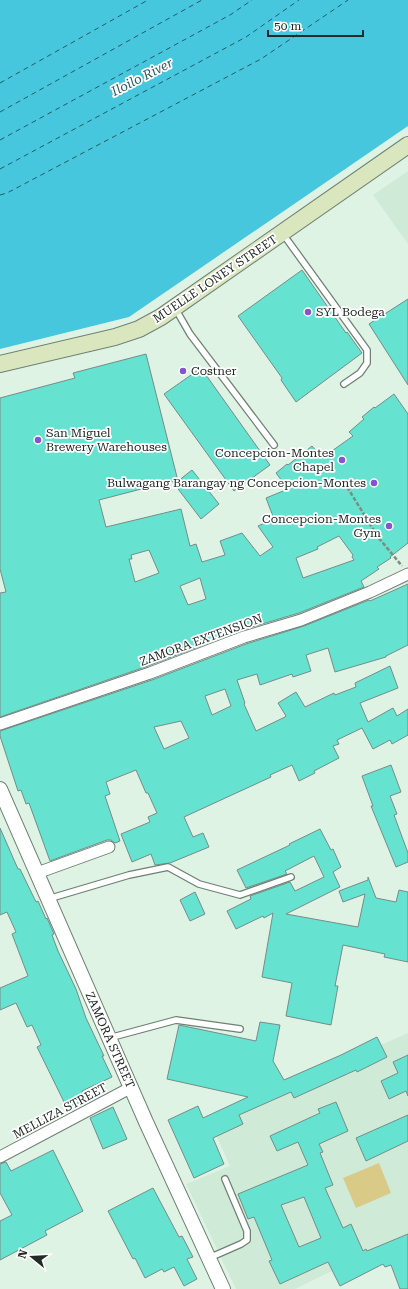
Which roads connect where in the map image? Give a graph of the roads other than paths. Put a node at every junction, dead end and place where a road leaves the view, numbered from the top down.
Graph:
1 (408, 145) edge
2 (283, 233) junction
3 (175, 308) junction
4 (0, 364) edge
5 (344, 384) dead end
6 (274, 446) dead end
7 (405, 570) edge
8 (0, 724) edge
9 (0, 789) edge
10 (109, 847) dead end
11 (37, 873) junction
12 (291, 877) dead end
13 (48, 899) junction
14 (240, 1029) dead end
15 (108, 1038) junction
16 (132, 1087) junction
17 (0, 1157) edge
18 (225, 1179) dead end
19 (209, 1258) junction
20 (223, 1289) edge

1 - 2 main road, MUELLE LONEY STREET
2 - 3 main road, MUELLE LONEY STREET
2 - 5 lane
3 - 4 main road, MUELLE LONEY STREET
3 - 6 lane
7 - 8 street, ZAMORA EXTENSION
9 - 11 street, ZAMORA STREET
10 - 11 street
11 - 13 street, ZAMORA STREET
12 - 13 lane
13 - 15 street, ZAMORA STREET
14 - 15 lane
15 - 16 street, ZAMORA STREET
16 - 17 street, MELLIZA STREET
16 - 19 street, ZAMORA STREET
18 - 19 lane
19 - 20 street, ZAMORA STREET

